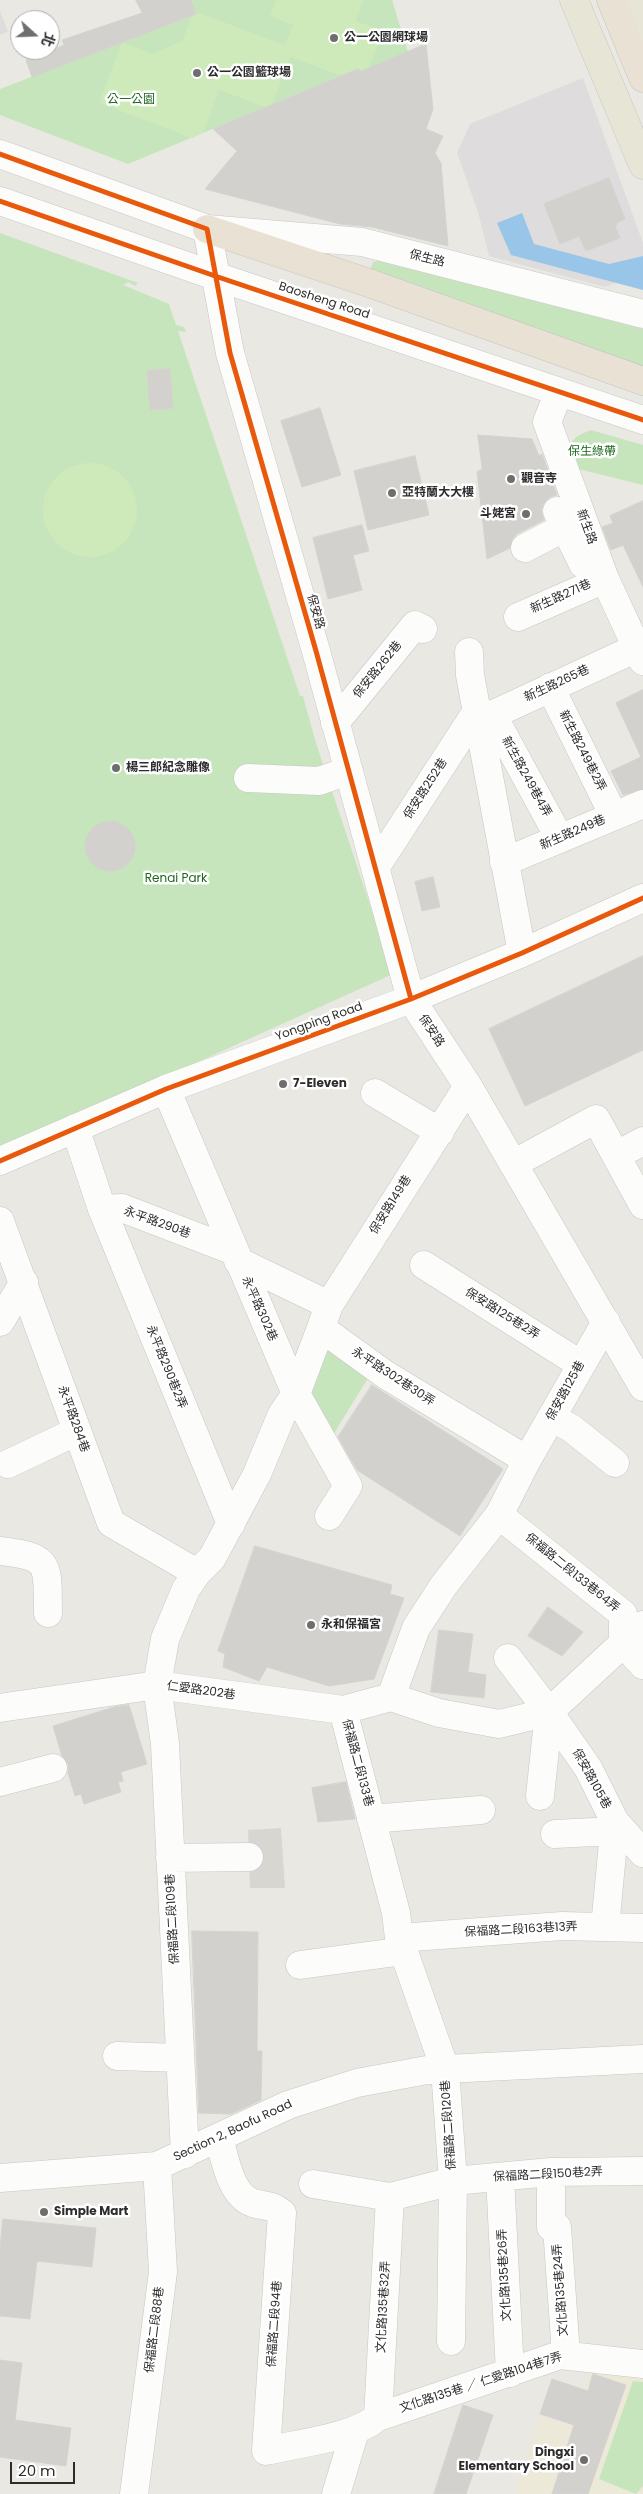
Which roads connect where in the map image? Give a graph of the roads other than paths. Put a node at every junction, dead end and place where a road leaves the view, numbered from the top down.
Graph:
1 (574, 0) edge
2 (611, 0) edge
3 (631, 0) edge
4 (643, 30) edge
5 (643, 78) edge
6 (0, 154) edge
7 (643, 165) edge
8 (0, 201) edge
9 (207, 230) junction
10 (218, 277) junction
11 (643, 291) edge
12 (632, 311) edge
13 (643, 381) edge
14 (559, 392) junction
15 (643, 420) edge
16 (525, 548) dead end
17 (598, 581) junction
18 (518, 617) dead end
19 (423, 628) dead end
20 (641, 651) edge
21 (469, 652) dead end
22 (550, 687) junction
23 (482, 715) junction
24 (335, 723) junction
25 (348, 771) junction
26 (248, 778) dead end
27 (643, 804) edge
28 (614, 816) junction
29 (560, 839) junction
30 (504, 862) junction
31 (375, 868) junction
32 (643, 898) edge
33 (522, 954) junction
34 (411, 999) junction
35 (468, 1086) junction
36 (166, 1089) junction
37 (375, 1093) dead end
38 (75, 1128) junction
39 (440, 1132) junction
40 (643, 1141) edge
41 (617, 1155) junction
42 (0, 1161) edge
43 (513, 1164) junction
44 (643, 1205) edge
45 (102, 1209) junction
46 (0, 1221) edge
47 (236, 1256) junction
48 (424, 1265) dead end
49 (24, 1282) junction
50 (325, 1316) junction
51 (0, 1322) edge
52 (606, 1322) junction
53 (580, 1364) junction
54 (643, 1387) edge
55 (296, 1394) junction
56 (552, 1418) junction
57 (77, 1430) junction
58 (527, 1460) junction
59 (615, 1463) dead end
60 (8, 1464) dead end
61 (499, 1515) junction
62 (329, 1516) dead end
63 (230, 1524) junction
64 (0, 1551) edge
65 (197, 1573) junction
66 (48, 1613) dead end
67 (643, 1625) edge
68 (623, 1643) junction
69 (508, 1658) dead end
70 (643, 1665) edge
71 (158, 1685) junction
72 (391, 1697) junction
73 (0, 1708) edge
74 (343, 1710) junction
75 (549, 1712) junction
76 (53, 1768) dead end
77 (0, 1782) edge
78 (540, 1796) dead end
79 (480, 1810) dead end
80 (371, 1818) junction
81 (615, 1827) junction
82 (555, 1834) dead end
83 (643, 1853) edge
84 (249, 1857) dead end
85 (170, 1858) junction
86 (605, 1927) junction
87 (643, 1928) edge
88 (402, 1944) junction
89 (300, 1965) dead end
90 (117, 2056) dead end
91 (180, 2058) junction
92 (643, 2059) edge
93 (445, 2070) junction
94 (219, 2138) junction
95 (185, 2154) junction
96 (157, 2166) junction
97 (643, 2171) edge
98 (550, 2172) junction
99 (500, 2177) junction
100 (0, 2178) edge
101 (453, 2181) junction
102 (312, 2184) dead end
103 (390, 2196) junction
104 (451, 2341) dead end
105 (566, 2355) junction
106 (643, 2364) edge
107 (510, 2373) junction
108 (378, 2417) junction
109 (354, 2431) junction
110 (134, 2494) edge
111 (336, 2494) edge

1 - 7 main road
2 - 5 highway
3 - 4 main road
6 - 9 street
8 - 10 street, Baosheng Road
9 - 10 street, 保安路
9 - 12 street, 保生路
9 - 13 highway
10 - 14 street, Baosheng Road
10 - 24 street, 保安路
11 - 12 street
14 - 15 street, Baosheng Road
14 - 17 street, 新生路
16 - 17 street
17 - 18 street, 新生路271巷
17 - 20 street, 新生路
19 - 24 street, 保安路262巷
20 - 22 street, 新生路265巷
21 - 23 street
22 - 23 street, 新生路265巷
22 - 28 street, 新生路249巷2弄
23 - 29 street, 新生路249巷4弄
23 - 30 street
23 - 31 street, 保安路252巷
24 - 25 street, 保安路
25 - 26 street
25 - 31 street, 保安路
27 - 28 street, 新生路249巷
28 - 29 street, 新生路249巷
29 - 30 street, 新生路249巷
30 - 33 street
31 - 34 street, 保安路
32 - 33 street, Yongping Road
33 - 34 street, Yongping Road
34 - 35 street, 保安路
34 - 36 street, Yongping Road
35 - 39 street, 保安路149巷
35 - 43 street, 保安路
36 - 38 street, Yongping Road
36 - 47 street, 永平路302巷
37 - 39 street
38 - 42 street, Yongping Road
38 - 45 street
39 - 50 street, 保安路149巷
40 - 41 street
41 - 43 street
41 - 44 street
43 - 52 street, 保安路
45 - 47 street, 永平路290巷
45 - 63 street, 永平路290巷2弄
46 - 49 street, 永平路284巷
47 - 50 street, 永平路290巷
47 - 55 street, 永平路302巷
48 - 53 street, 保安路125巷2弄
49 - 51 street
49 - 57 street, 永平路284巷
50 - 55 street
50 - 58 street, 永平路302巷30弄
52 - 53 street, 保安路125巷
52 - 54 street, 保安路
53 - 56 street, 保安路125巷
55 - 62 street, 永平路302巷
55 - 63 street
56 - 58 street, 保安路125巷
56 - 59 street
57 - 60 street
57 - 65 street, 永平路284巷
58 - 61 street
61 - 68 street, 保福路二段133巷64弄
61 - 72 street
63 - 65 street
64 - 66 street
65 - 71 street
67 - 68 street
68 - 70 street
68 - 75 street
69 - 75 street, 保安路105巷
71 - 73 street, 仁愛路202巷
71 - 74 street, 仁愛路202巷
71 - 85 street, 保福路二段109巷
72 - 74 street, 保福路二段133巷
72 - 75 street
74 - 80 street, 保福路二段133巷
75 - 78 street
75 - 81 street, 保安路105巷
76 - 77 street
79 - 80 street
80 - 88 street, 保福路二段133巷
81 - 82 street
81 - 83 street, 保安路105巷
81 - 86 street
84 - 85 street
85 - 91 street, 保福路二段109巷
86 - 87 street, 保福路二段163巷13弄
86 - 88 street, 保福路二段163巷13弄
88 - 89 street, 保福路二段163巷13弄
88 - 93 street, 保福路二段133巷
90 - 91 street
91 - 95 street, 保福路二段109巷
92 - 93 street, Section 2, Baofu Road
93 - 94 street, Section 2, Baofu Road
93 - 101 street, 保福路二段120巷
94 - 95 street, Section 2, Baofu Road
94 - 109 street, 保福路二段94巷
95 - 96 street, Section 2, Baofu Road
96 - 100 street, Section 2, Baofu Road
96 - 110 street, 保福路二段88巷
97 - 98 street, 保福路二段150巷2弄
98 - 99 street, 保福路二段150巷2弄
98 - 105 street, 文化路135巷24弄
99 - 101 street, 保福路二段150巷2弄
99 - 107 street, 文化路135巷26弄
101 - 103 street, 保福路二段150巷2弄
101 - 104 street, 保福路二段120巷
102 - 103 street
103 - 108 street, 文化路135巷32弄
105 - 106 street, 文化路135巷 ／ 仁愛路104巷7弄
105 - 107 street, 文化路135巷 ／ 仁愛路104巷7弄
107 - 108 street, 文化路135巷 ／ 仁愛路104巷7弄
108 - 109 street, 文化路135巷 ／ 仁愛路104巷7弄
109 - 111 street

